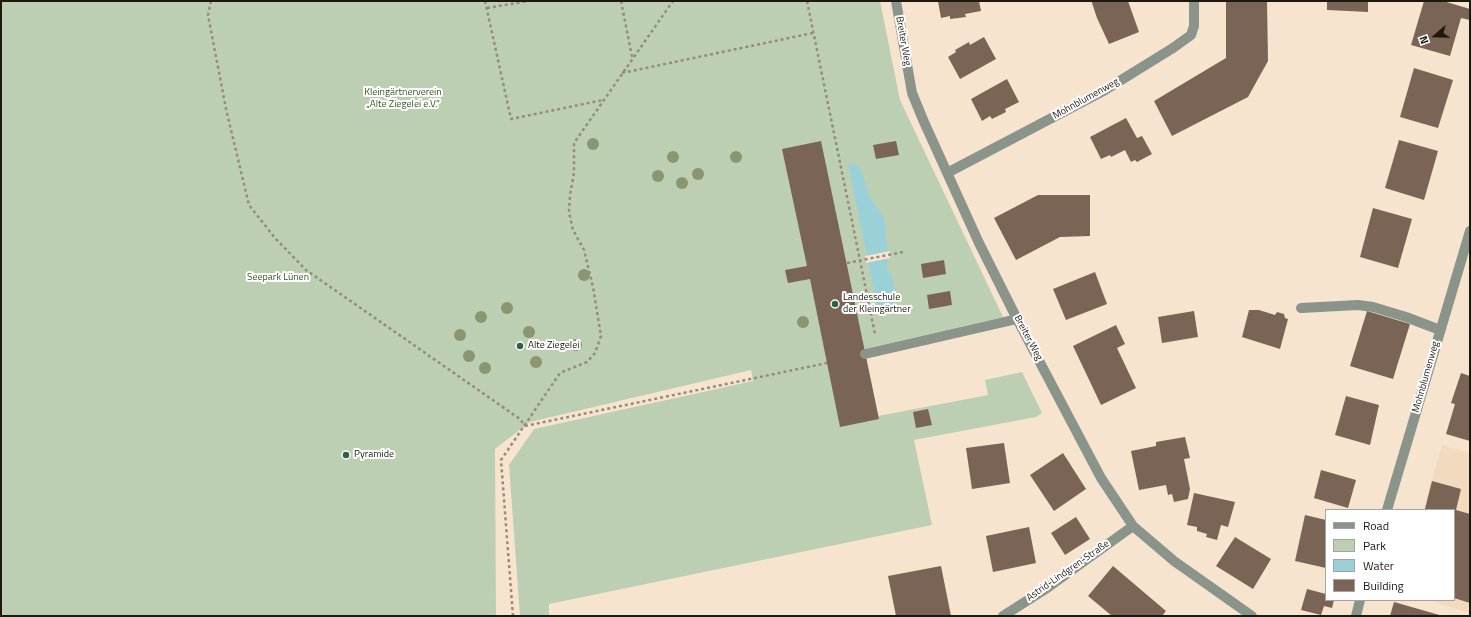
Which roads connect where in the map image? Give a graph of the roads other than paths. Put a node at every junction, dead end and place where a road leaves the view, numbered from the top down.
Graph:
1 (896, 1) edge
2 (1194, 1) edge
3 (947, 173) junction
4 (1470, 231) edge
5 (1468, 245) edge
6 (1301, 308) dead end
7 (1017, 319) junction
8 (1440, 330) junction
9 (865, 354) dead end
10 (1387, 509) edge
11 (1133, 526) junction
12 (1360, 601) edge
13 (1003, 616) edge
14 (1252, 616) edge
15 (1356, 616) edge

1 - 3 street, Breiter Weg
2 - 3 street, Mohnblumenweg
3 - 7 street, Breiter Weg
4 - 5 street, Mohnblumenweg
5 - 8 street, Mohnblumenweg
6 - 8 street
7 - 9 street
7 - 11 street, Breiter Weg
8 - 10 street, Mohnblumenweg
11 - 13 street, Astrid-Lindgren-Straße
11 - 14 street, Breiter Weg
12 - 15 street

